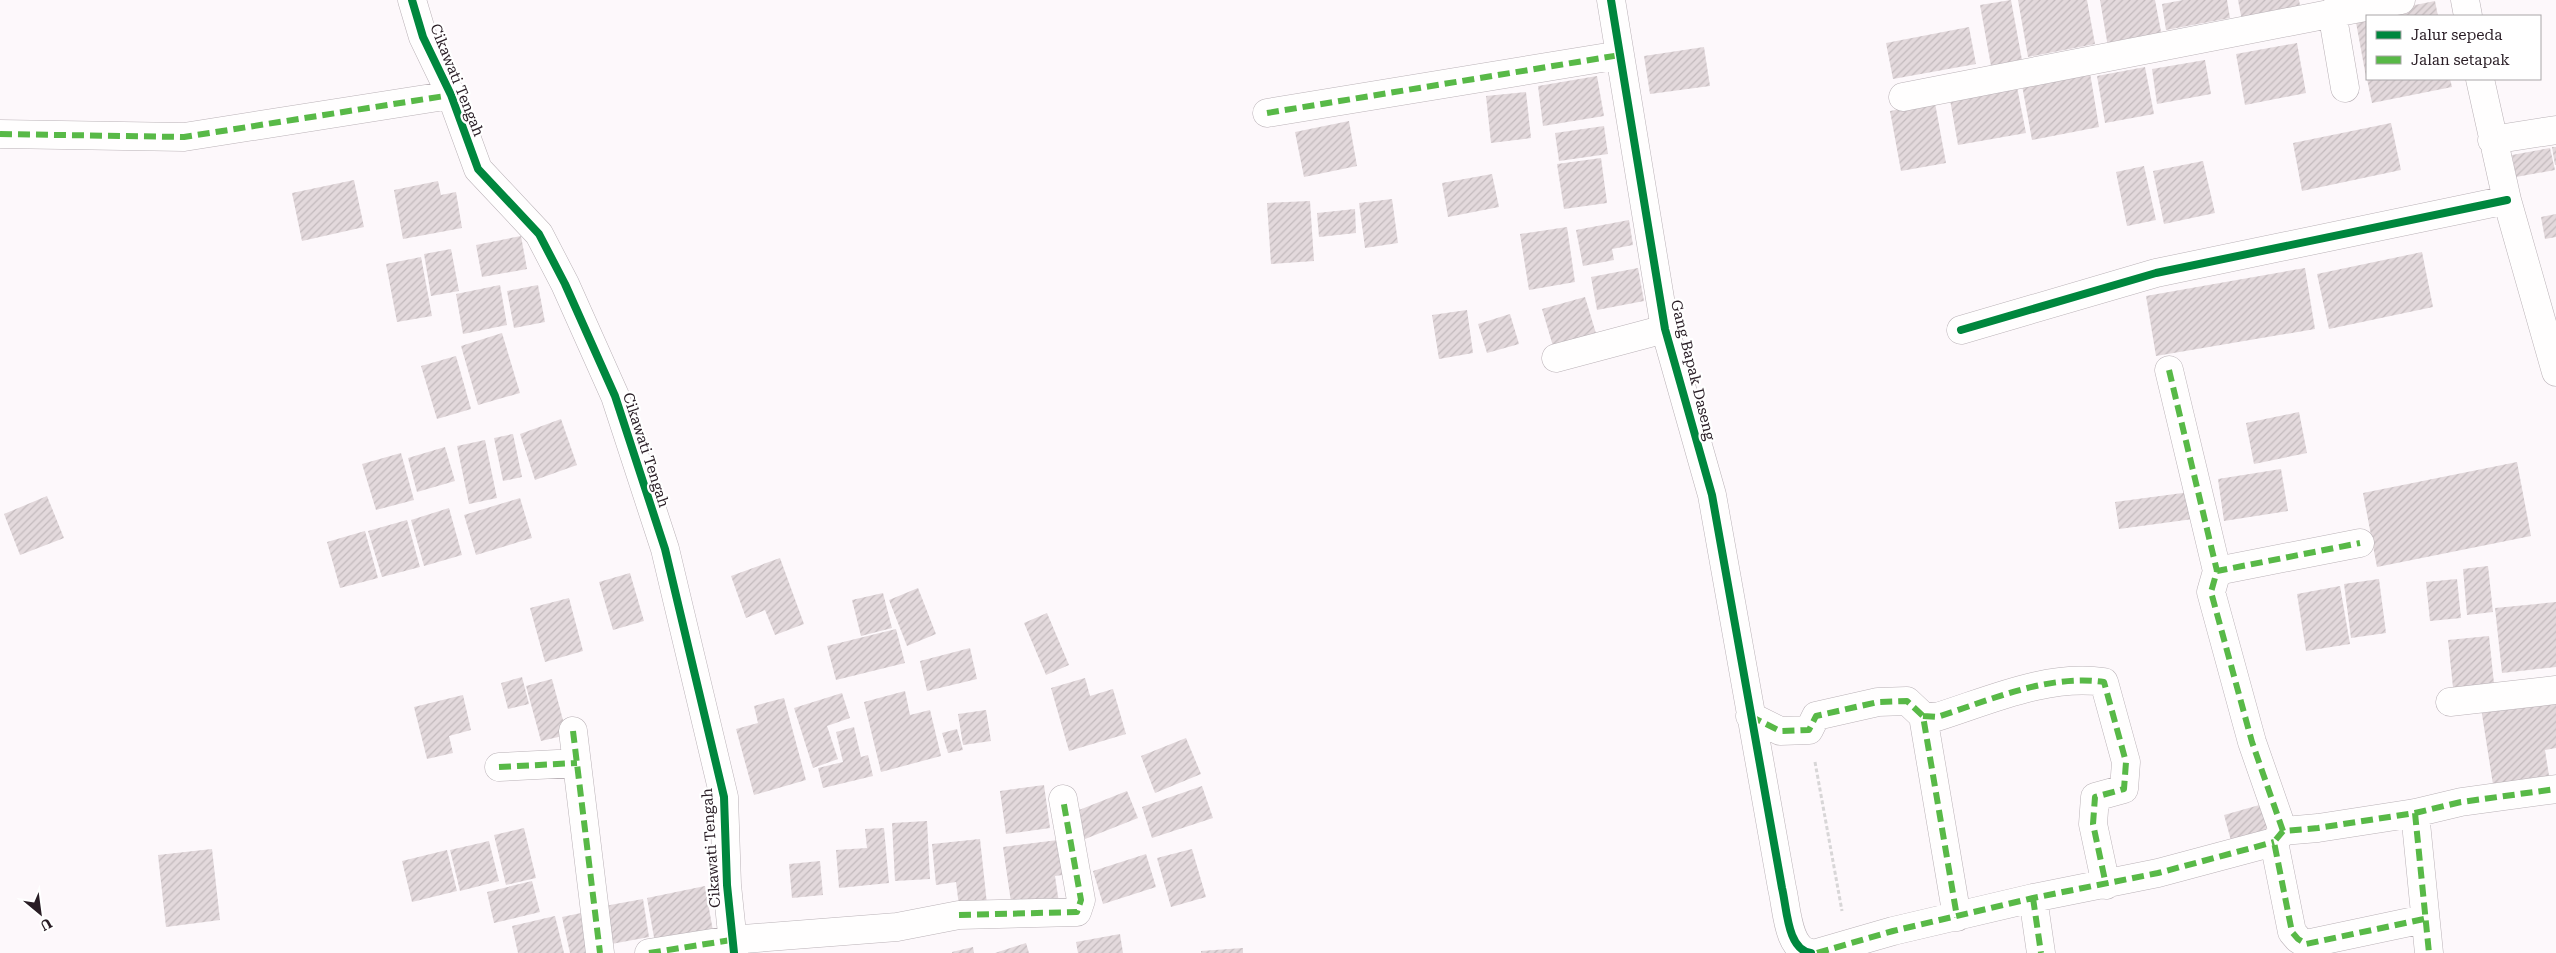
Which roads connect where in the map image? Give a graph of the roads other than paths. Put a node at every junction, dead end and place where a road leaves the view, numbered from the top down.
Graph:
1 (412, 0) edge
2 (1611, 0) edge
3 (2401, 0) edge
4 (2465, 0) edge
5 (2332, 12) junction
6 (2468, 15) edge
7 (1620, 55) junction
8 (2480, 80) edge
9 (2345, 88) dead end
10 (451, 95) junction
11 (1903, 97) dead end
12 (1267, 113) dead end
13 (2556, 130) edge
14 (0, 134) edge
15 (2492, 140) junction
16 (2507, 200) junction
17 (1665, 329) junction
18 (1961, 330) dead end
19 (2552, 342) edge
20 (1556, 358) dead end
21 (2169, 370) dead end
22 (2556, 372) edge
23 (2360, 543) dead end
24 (2218, 571) junction
25 (2556, 690) edge
26 (2450, 702) dead end
27 (1750, 716) junction
28 (1923, 716) junction
29 (573, 731) dead end
30 (577, 763) junction
31 (499, 767) dead end
32 (2556, 790) edge
33 (1063, 799) dead end
34 (2415, 813) junction
35 (2278, 837) junction
36 (2106, 885) junction
37 (2033, 898) junction
38 (1957, 917) junction
39 (2424, 919) junction
40 (733, 947) edge
41 (600, 953) edge
42 (649, 953) edge
43 (1812, 953) edge
44 (1817, 953) edge
45 (2041, 953) edge
46 (2429, 953) edge

1 - 10 street, Cikawati Tengah
2 - 7 street, Gang Bapak Daseng
3 - 5 street
4 - 6 street
5 - 9 street
5 - 11 street
7 - 12 street
7 - 17 street, Gang Bapak Daseng
8 - 15 street
10 - 14 street
10 - 40 street, Cikawati Tengah
13 - 15 street
15 - 16 street
16 - 18 street
16 - 19 street
17 - 20 street
17 - 27 street, Gang Bapak Daseng
19 - 22 street
21 - 24 street
23 - 24 street
24 - 35 street
25 - 26 street
27 - 28 street
27 - 43 street, Gang Bapak Daseng
28 - 36 street
28 - 38 street
29 - 30 street
30 - 31 street
30 - 41 street
32 - 34 street
33 - 40 street
34 - 35 street
34 - 39 street
35 - 36 street
35 - 39 street
36 - 37 street
37 - 38 street
37 - 45 street
38 - 44 street
39 - 46 street
40 - 42 street

